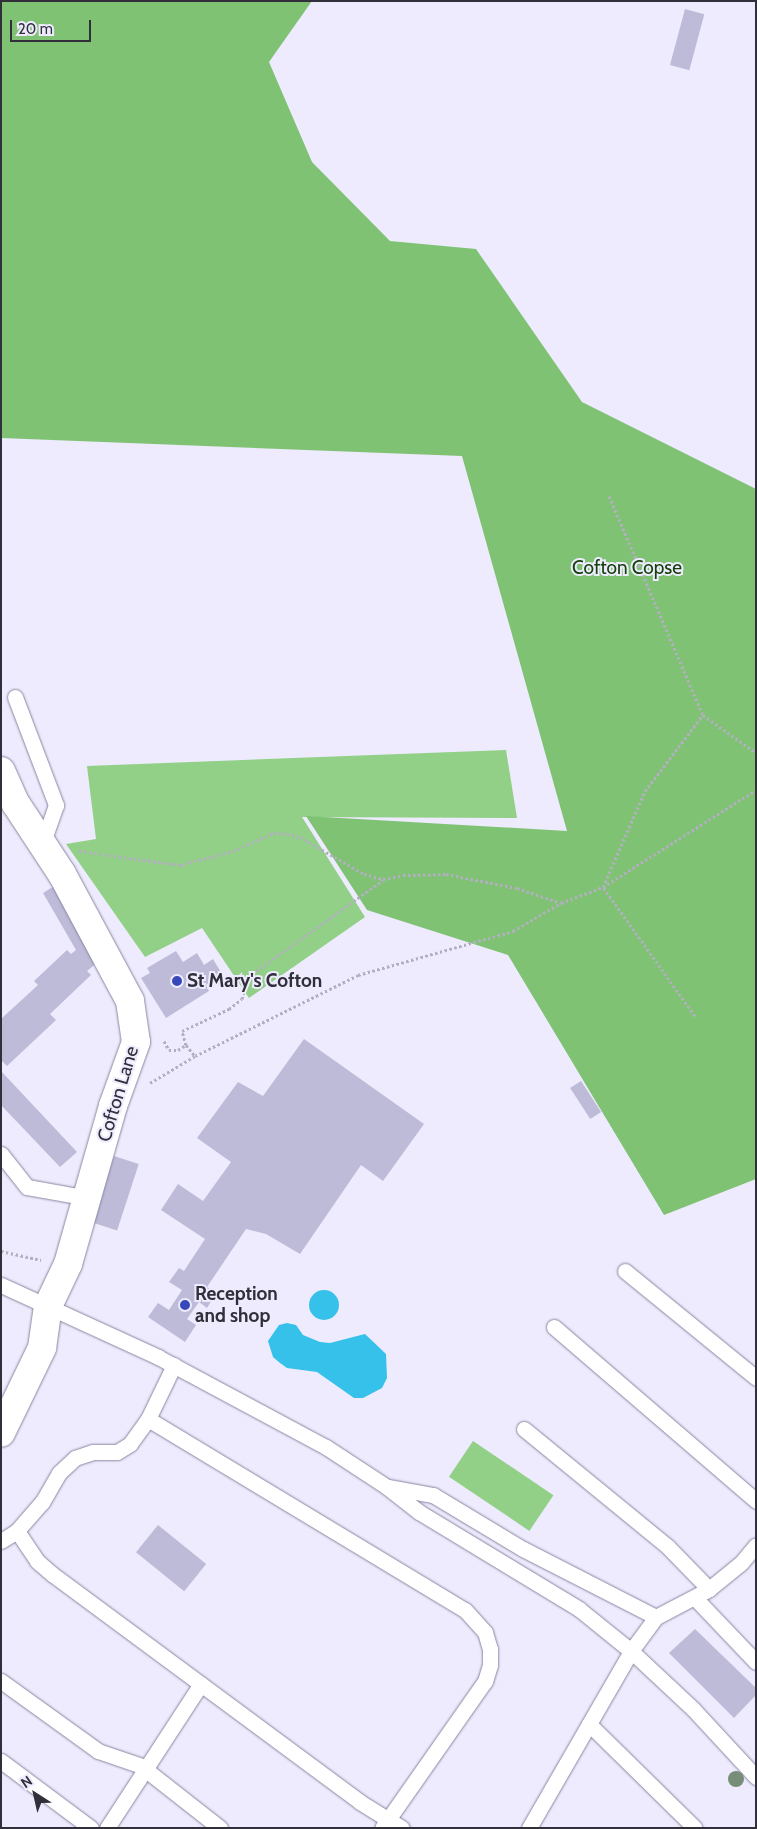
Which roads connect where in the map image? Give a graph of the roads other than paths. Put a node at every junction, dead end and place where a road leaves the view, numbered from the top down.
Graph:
1 (15, 697) dead end
2 (1, 771) edge
3 (46, 849) junction
4 (1, 1154) edge
5 (88, 1198) junction
6 (625, 1270) dead end
7 (1, 1285) edge
8 (48, 1306) junction
9 (554, 1327) dead end
10 (174, 1365) junction
11 (756, 1378) edge
12 (148, 1419) junction
13 (524, 1429) dead end
14 (1, 1432) edge
15 (387, 1486) junction
16 (756, 1501) edge
17 (17, 1530) junction
18 (1, 1541) edge
19 (756, 1545) edge
20 (709, 1589) junction
21 (695, 1598) junction
22 (656, 1617) junction
23 (631, 1651) junction
24 (756, 1662) edge
25 (1, 1681) edge
26 (201, 1684) junction
27 (589, 1724) junction
28 (1, 1761) edge
29 (147, 1769) junction
30 (756, 1777) edge
31 (385, 1823) edge
32 (91, 1828) edge
33 (106, 1828) edge
34 (220, 1828) edge
35 (402, 1828) edge
36 (529, 1828) edge
37 (695, 1828) edge

1 - 3 lane
2 - 3 street, Cofton Lane
3 - 5 street, Cofton Lane
4 - 5 lane
5 - 8 street, Cofton Lane
6 - 11 lane
7 - 8 lane
8 - 10 lane
8 - 14 street, Cofton Lane
9 - 16 lane
10 - 12 lane
10 - 15 lane
12 - 17 lane
12 - 31 lane
13 - 20 lane
15 - 22 lane
15 - 23 lane
17 - 18 lane
17 - 26 lane
19 - 20 lane
20 - 21 lane
21 - 22 lane
21 - 24 lane
22 - 23 lane
23 - 27 lane
23 - 30 lane
25 - 29 lane
26 - 29 lane
26 - 31 lane
27 - 36 lane
27 - 37 lane
28 - 32 lane
29 - 33 lane
29 - 34 lane
31 - 35 lane

